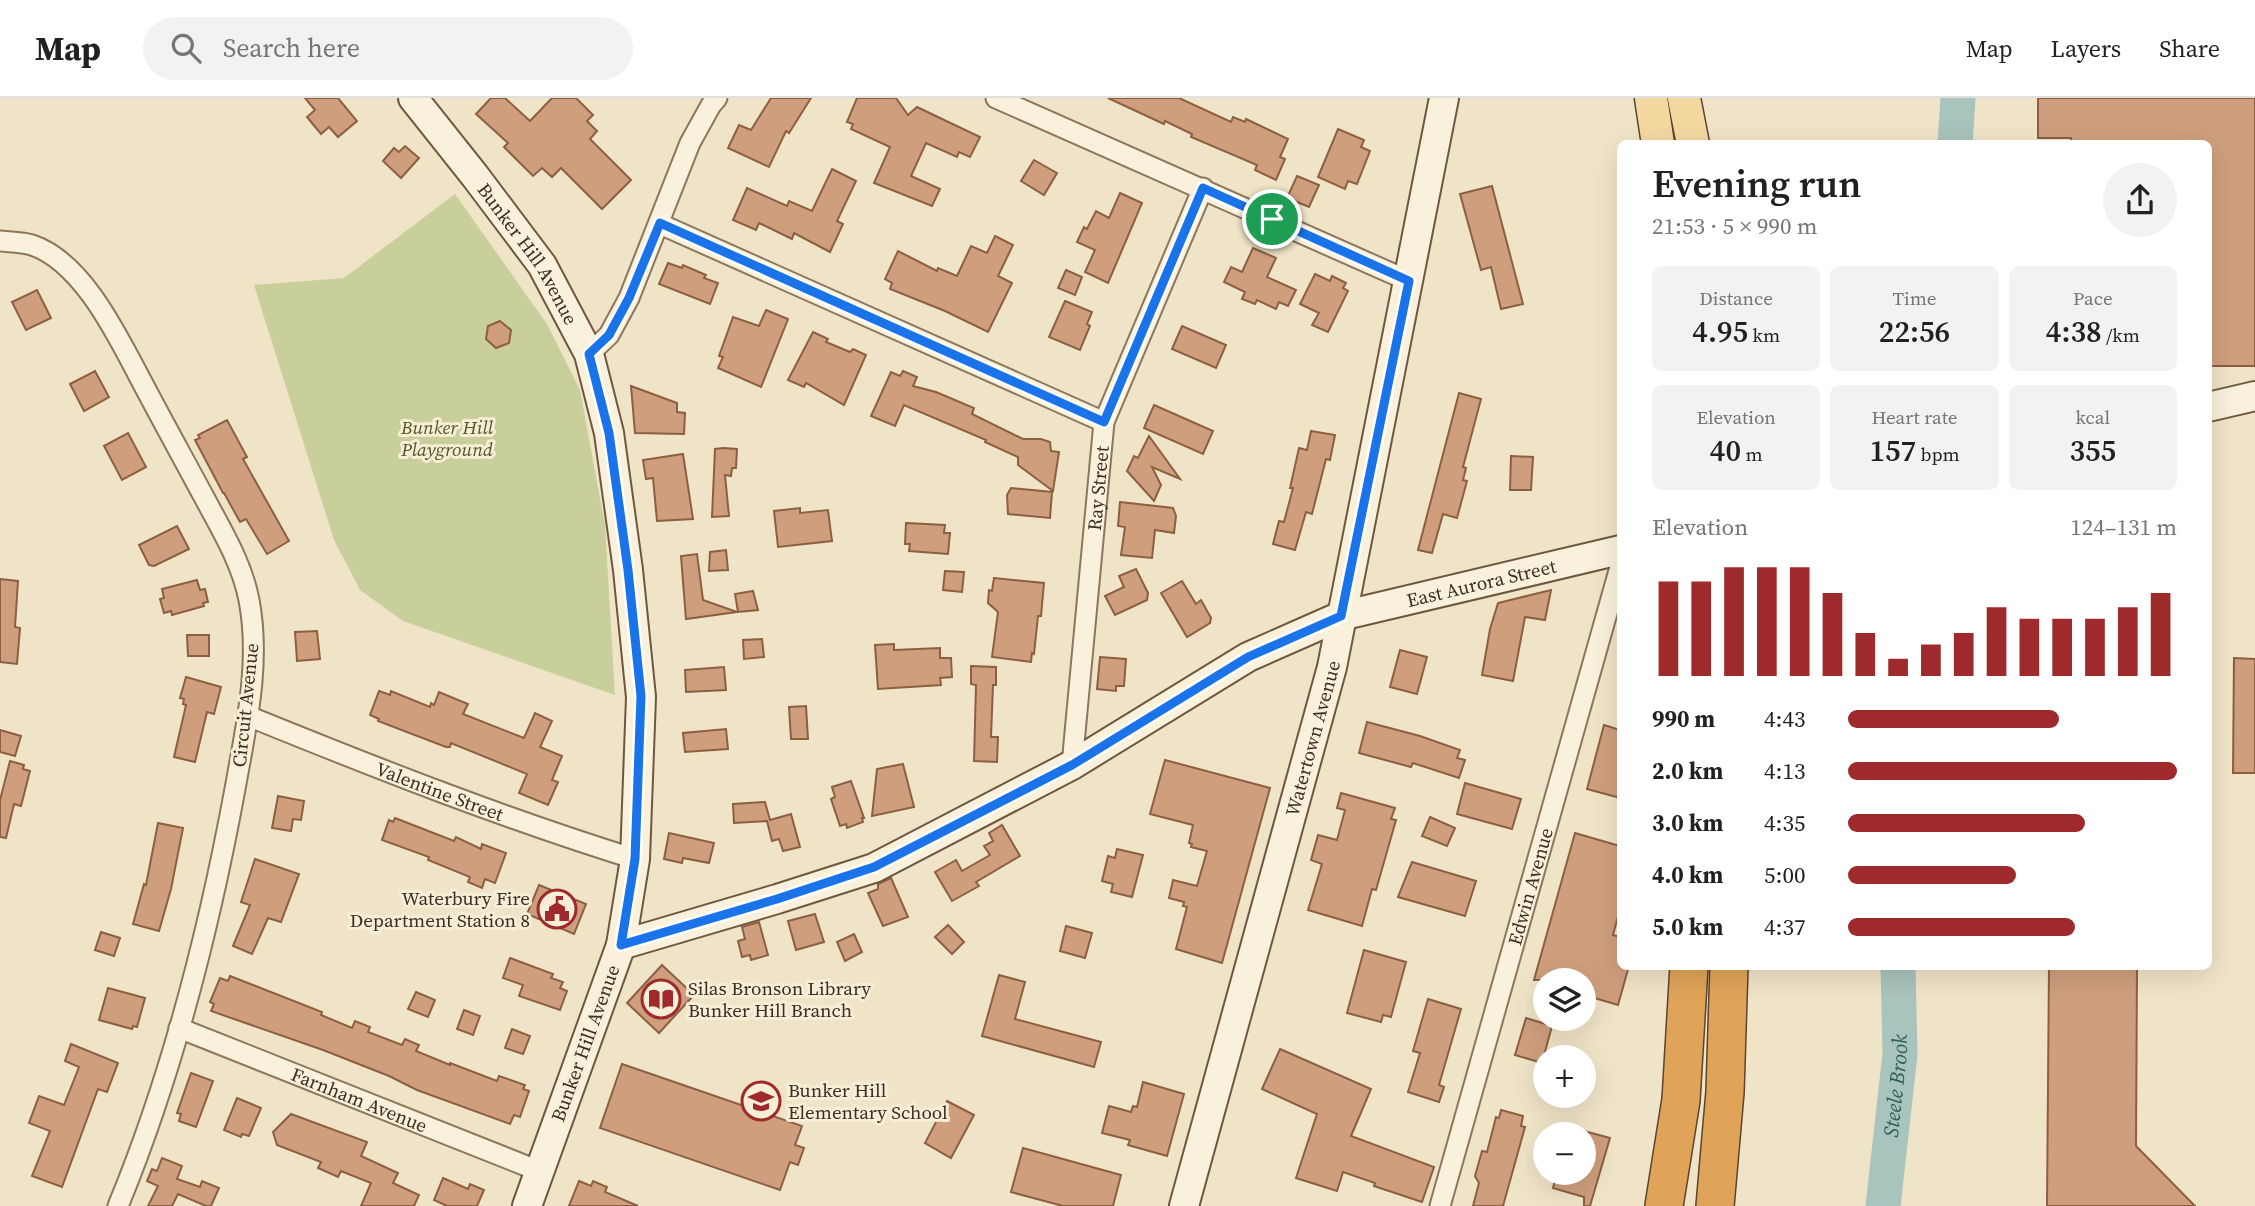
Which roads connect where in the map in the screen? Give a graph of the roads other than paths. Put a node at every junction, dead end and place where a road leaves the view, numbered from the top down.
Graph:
1 (413, 98) edge
2 (717, 98) edge
3 (996, 98) edge
4 (1444, 98) edge
5 (1651, 98) edge
6 (1684, 98) edge
7 (1657, 140) edge
8 (1692, 140) edge
9 (1203, 188) junction
10 (660, 223) junction
11 (0, 241) edge
12 (1409, 281) junction
13 (589, 354) junction
14 (2255, 396) edge
15 (2212, 406) edge
16 (1104, 422) junction
17 (1617, 551) edge
18 (1617, 578) edge
19 (1341, 616) junction
20 (248, 716) junction
21 (1072, 765) junction
22 (635, 859) junction
23 (621, 945) junction
24 (1689, 970) edge
25 (1729, 970) edge
26 (179, 1028) junction
27 (539, 1171) junction
28 (118, 1206) edge
29 (527, 1206) edge
30 (1184, 1206) edge
31 (1440, 1206) edge
32 (1664, 1206) edge
33 (1715, 1206) edge

1 - 13 main road, Bunker Hill Avenue
2 - 10 street
3 - 9 street
4 - 12 main road, Watertown Avenue
5 - 7 main road
6 - 8 main road
9 - 12 street
9 - 16 street, Ray Street
10 - 13 street
10 - 16 street
11 - 20 street, Circuit Avenue
12 - 19 main road, Watertown Avenue
13 - 22 main road, Bunker Hill Avenue
14 - 15 main road
16 - 21 street, Ray Street
17 - 19 main road, East Aurora Street
18 - 31 street, Edwin Avenue
19 - 21 main road, East Aurora Street
19 - 30 main road, Watertown Avenue
20 - 22 street, Valentine Street
20 - 26 street, Circuit Avenue
21 - 23 main road, East Aurora Street
22 - 23 main road, Bunker Hill Avenue
23 - 27 main road, Bunker Hill Avenue
24 - 32 highway
25 - 33 highway
26 - 27 street, Farnham Avenue
26 - 28 street, Circuit Avenue
27 - 29 main road, Bunker Hill Avenue

